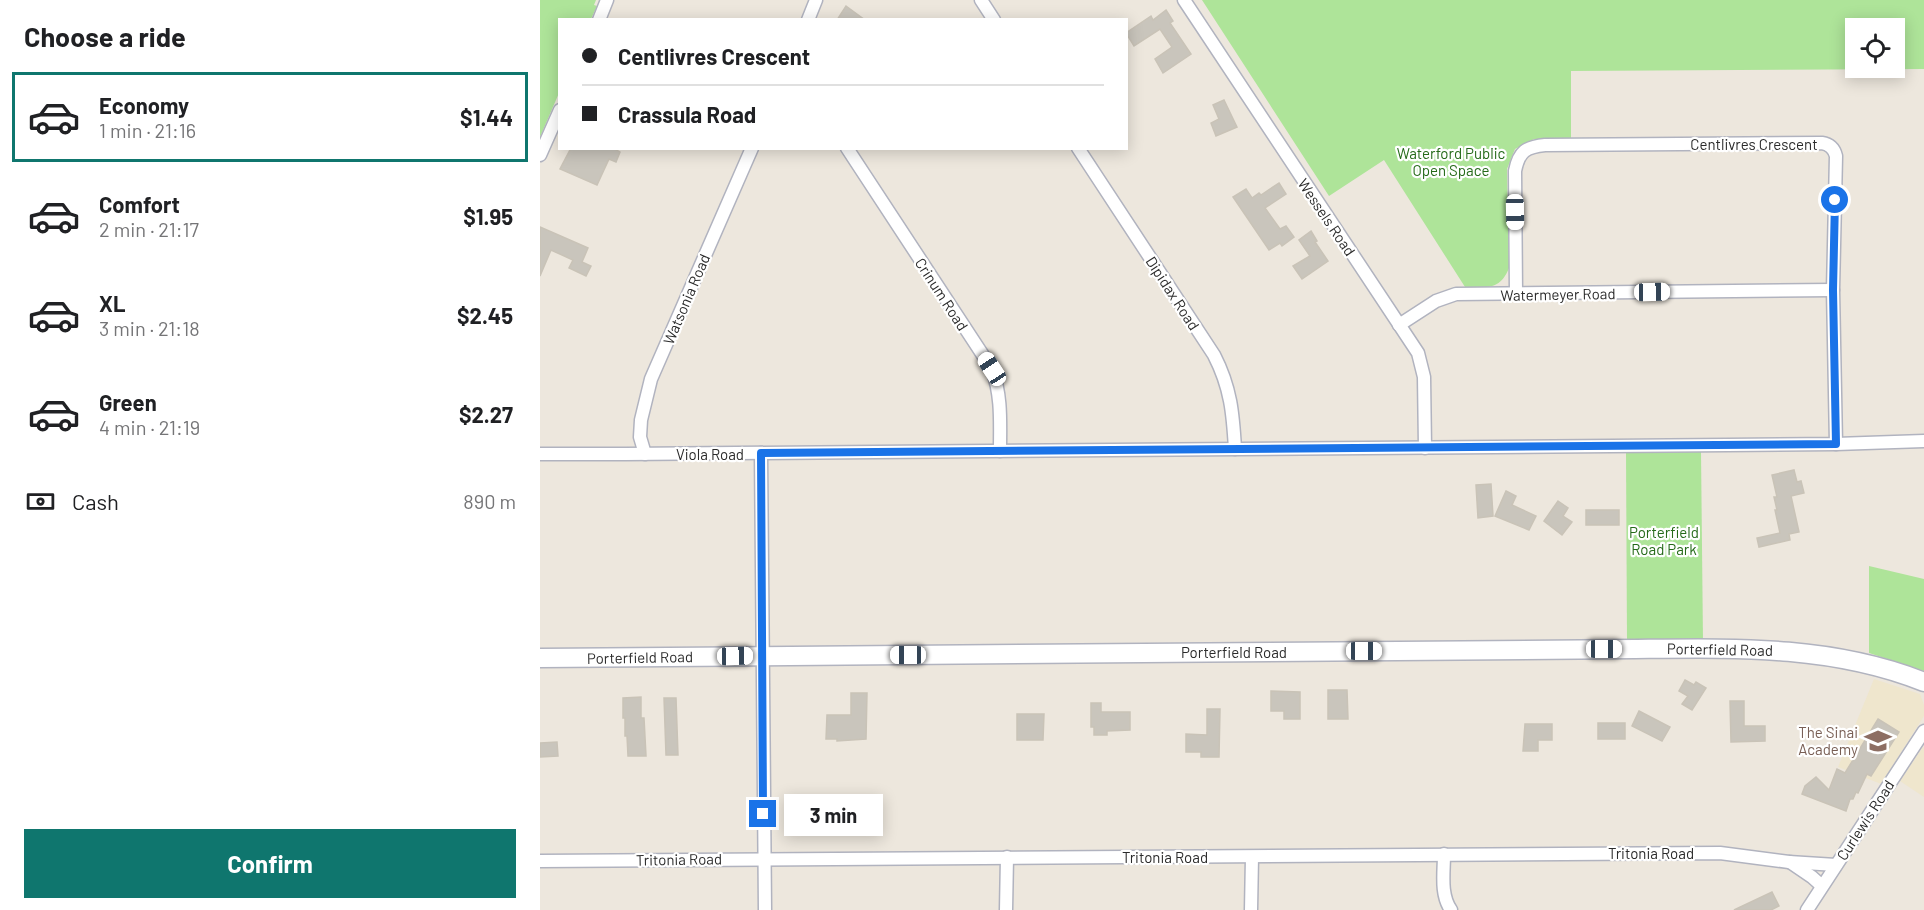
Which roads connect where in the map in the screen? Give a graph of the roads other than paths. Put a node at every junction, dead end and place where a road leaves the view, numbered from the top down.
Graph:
1 (607, 0) edge
2 (816, 0) edge
3 (981, 0) edge
4 (1184, 0) edge
5 (600, 18) edge
6 (809, 18) edge
7 (993, 18) edge
8 (558, 114) edge
9 (751, 150) edge
10 (848, 150) edge
11 (1079, 150) edge
12 (540, 155) edge
13 (1833, 290) junction
14 (1516, 294) junction
15 (1399, 325) junction
16 (1924, 441) edge
17 (1836, 444) junction
18 (1425, 448) junction
19 (1235, 449) junction
20 (1000, 452) junction
21 (761, 453) junction
22 (540, 454) edge
23 (645, 454) junction
24 (762, 656) junction
25 (540, 658) edge
26 (1924, 682) edge
27 (1924, 731) edge
28 (1444, 854) junction
29 (1252, 856) junction
30 (1007, 857) junction
31 (764, 858) junction
32 (540, 861) edge
33 (1789, 862) junction
34 (1836, 865) junction
35 (1822, 886) junction
36 (765, 910) edge
37 (1006, 910) edge
38 (1251, 910) edge
39 (1451, 910) edge
40 (1807, 910) edge

1 - 5 street
2 - 6 street
3 - 7 street
4 - 15 street, Wessels Road
8 - 12 street
9 - 23 street, Watsonia Road
10 - 20 street, Crinum Road
11 - 19 street, Dipidax Road
13 - 14 street, Watermeyer Road
13 - 14 street, Centlivres Crescent
13 - 17 street, Centlivres Crescent
14 - 15 street, Watermeyer Road
15 - 18 street, Wessels Road
16 - 17 street, Viola Road
17 - 18 street, Viola Road
18 - 19 street, Viola Road
19 - 20 street, Viola Road
20 - 21 street, Viola Road
21 - 23 street, Viola Road
21 - 24 street
22 - 23 street, Viola Road
24 - 25 street, Porterfield Road
24 - 26 street, Porterfield Road
24 - 31 street
27 - 34 street, Curlewis Road
28 - 29 street, Tritonia Road
28 - 33 street, Tritonia Road
28 - 39 street
29 - 30 street, Tritonia Road
29 - 38 street
30 - 31 street, Tritonia Road
30 - 37 street
31 - 32 street, Tritonia Road
31 - 36 street
33 - 34 street, Tritonia Road
33 - 35 street, Tritonia Road
34 - 35 street, Curlewis Road
35 - 40 street, Curlewis Road

